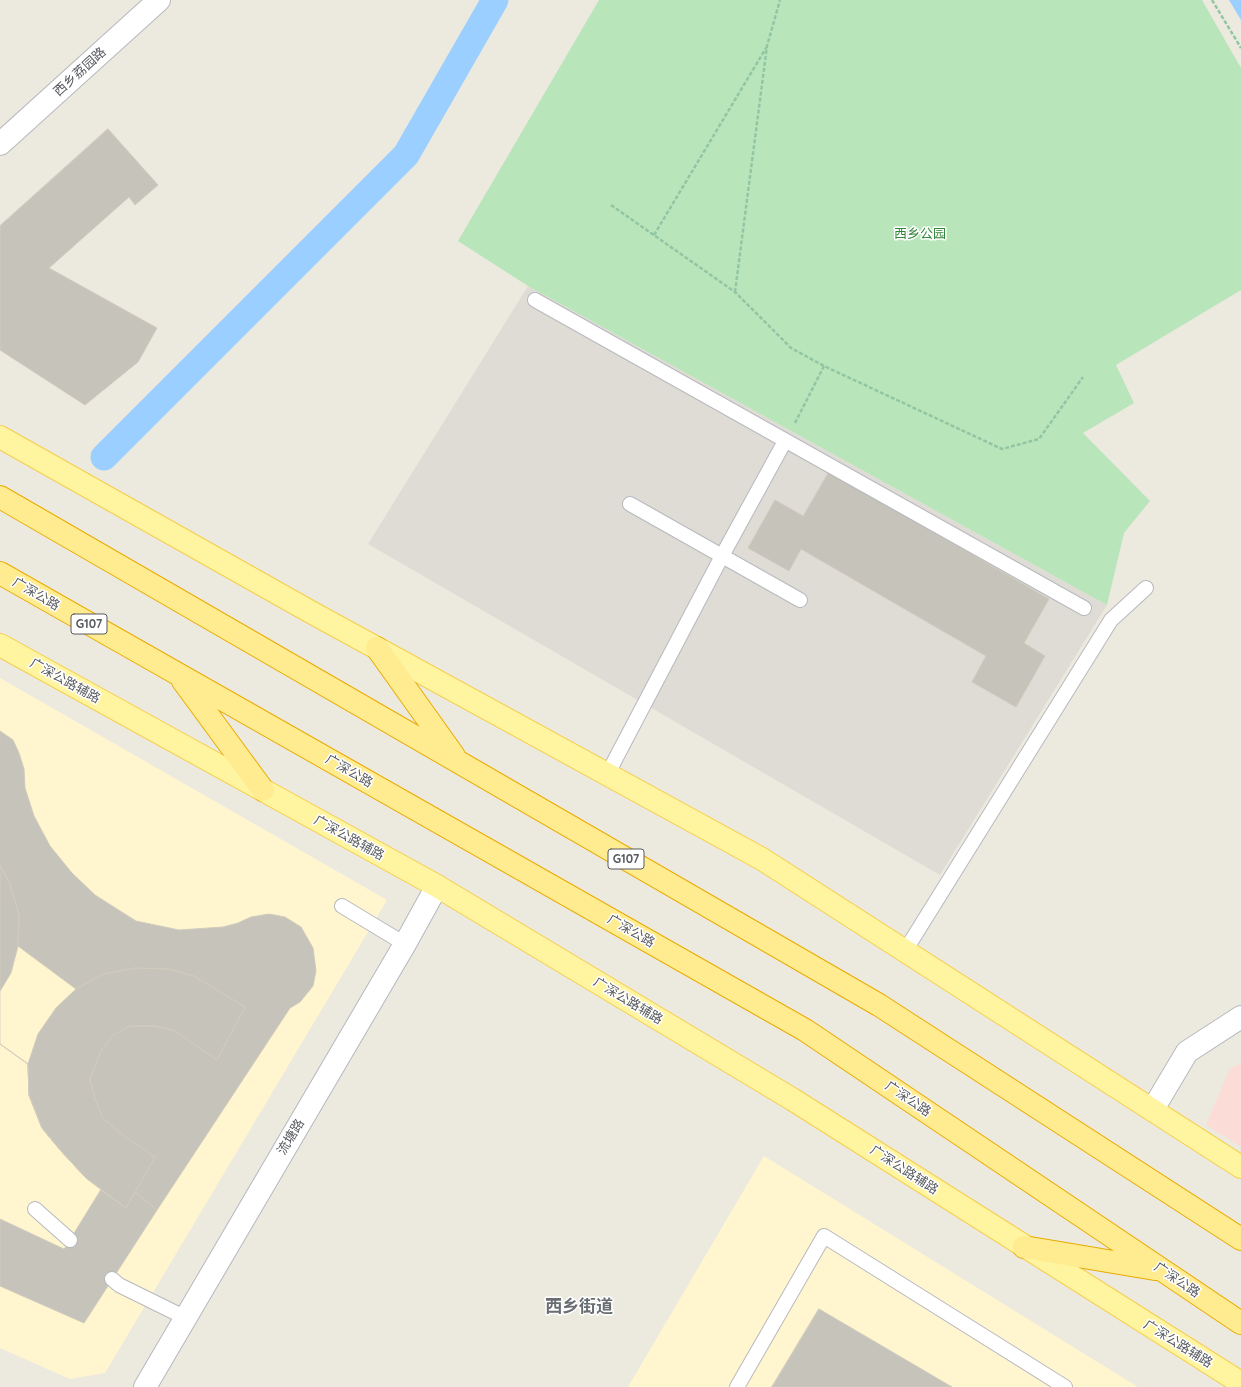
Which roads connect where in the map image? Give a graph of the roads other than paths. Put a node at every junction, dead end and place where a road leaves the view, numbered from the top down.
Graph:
1 (159, 0) edge
2 (0, 144) edge
3 (535, 300) dead end
4 (0, 437) edge
5 (785, 441) junction
6 (0, 497) edge
7 (630, 504) dead end
8 (722, 556) junction
9 (0, 574) edge
10 (1146, 588) dead end
11 (800, 600) dead end
12 (1084, 608) dead end
13 (0, 645) edge
14 (377, 648) junction
15 (179, 675) junction
16 (458, 762) junction
17 (607, 775) junction
18 (263, 790) junction
19 (437, 886) junction
20 (342, 906) dead end
21 (405, 944) junction
22 (905, 951) junction
23 (1241, 1017) edge
24 (1153, 1109) junction
25 (1241, 1167) edge
26 (34, 1208) dead end
27 (1241, 1239) edge
28 (70, 1240) dead end
29 (1024, 1247) junction
30 (1162, 1270) junction
31 (112, 1279) dead end
32 (184, 1318) junction
33 (1241, 1322) edge
34 (1241, 1383) edge
35 (144, 1387) edge
36 (737, 1387) edge
37 (1065, 1387) edge

1 - 2 main road, 西乡荔园路
3 - 5 lane
4 - 14 main road
5 - 8 lane
5 - 12 lane
6 - 16 highway, G107
7 - 8 lane
8 - 11 lane
8 - 17 lane
9 - 15 highway, 广深公路 / G107
10 - 22 lane
13 - 18 main road, 广深公路辅路
14 - 16 highway
14 - 17 main road
15 - 18 highway
15 - 30 highway, 广深公路 / G107
16 - 27 highway, G107
17 - 22 main road
18 - 19 main road, 广深公路辅路
19 - 21 main road, 流塘路
19 - 29 main road, 广深公路辅路
20 - 21 lane
21 - 32 main road, 流塘路
22 - 24 main road
23 - 24 main road
24 - 25 main road
26 - 28 lane
29 - 30 highway
29 - 34 main road, 广深公路辅路
30 - 33 highway, 广深公路 / G107
31 - 32 lane
32 - 35 main road, 流塘路
36 - 37 lane

